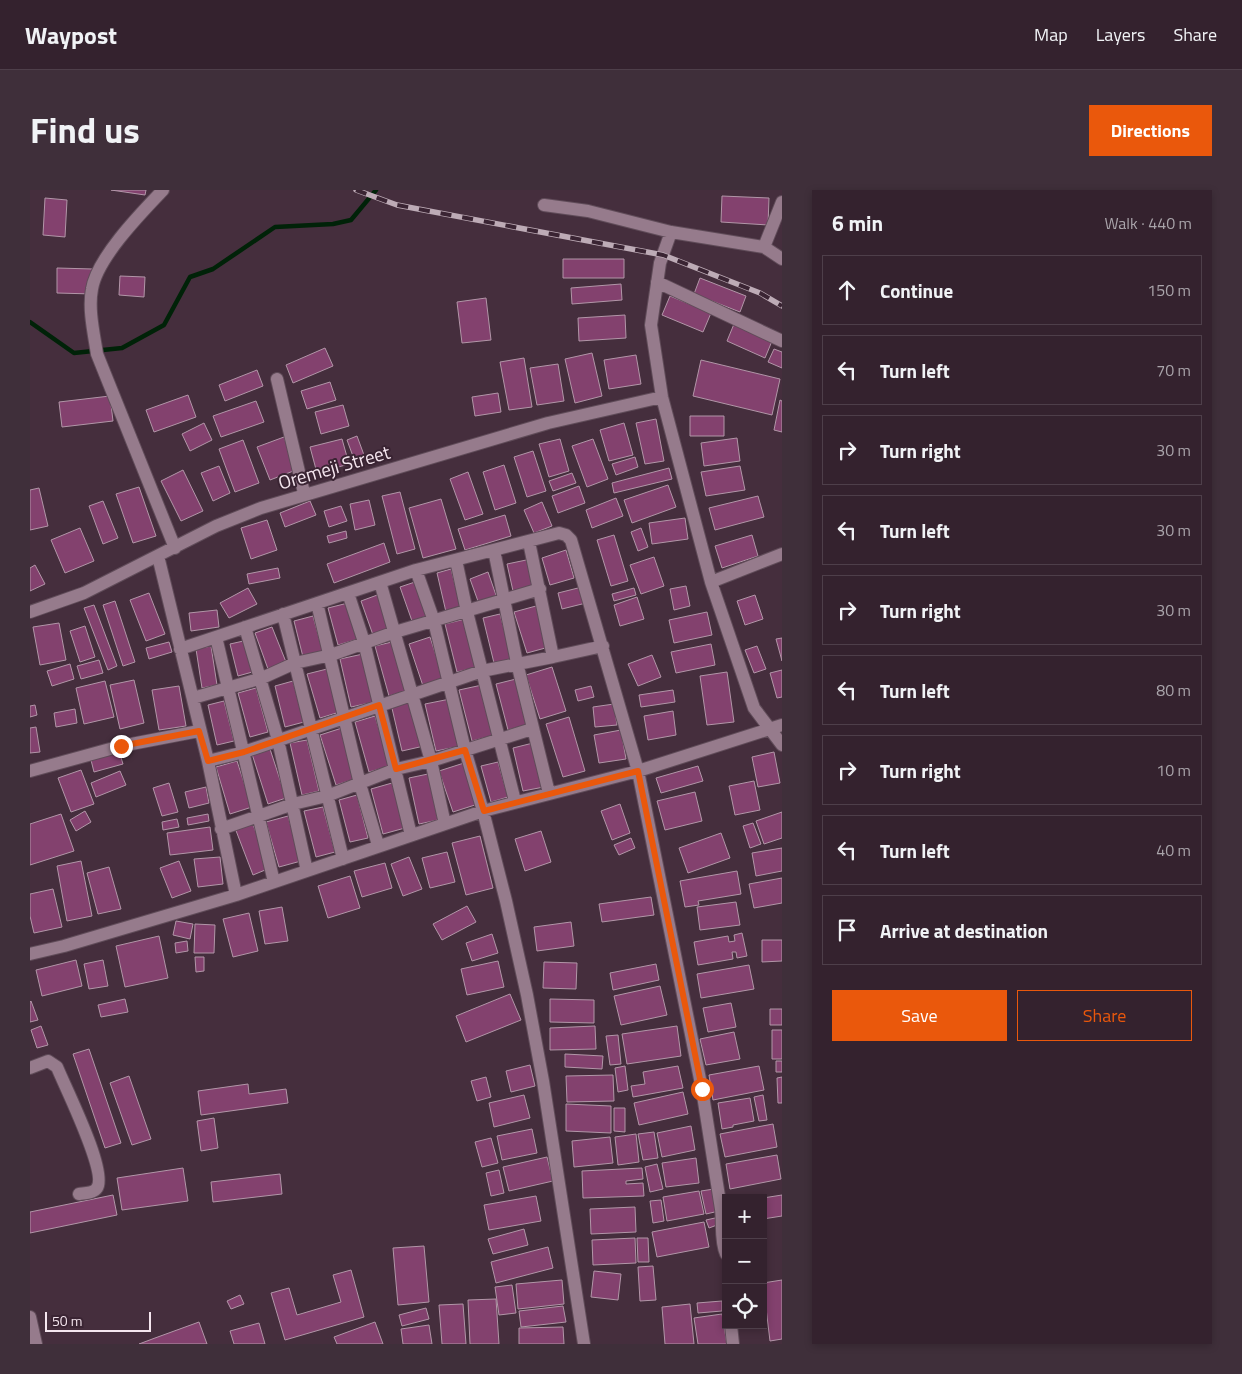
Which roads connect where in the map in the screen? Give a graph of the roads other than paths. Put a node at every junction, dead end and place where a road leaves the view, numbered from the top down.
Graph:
1 (163, 190) edge
2 (782, 202) edge
3 (544, 205) dead end
4 (671, 232) junction
5 (764, 247) junction
6 (782, 259) edge
7 (657, 282) junction
8 (782, 342) edge
9 (277, 379) dead end
10 (662, 397) junction
11 (304, 494) junction
12 (529, 542) junction
13 (175, 548) junction
14 (494, 550) junction
15 (782, 554) edge
16 (158, 556) junction
17 (456, 560) junction
18 (416, 570) junction
19 (380, 582) junction
20 (710, 582) junction
21 (540, 589) junction
22 (348, 593) junction
23 (504, 600) junction
24 (317, 603) junction
25 (30, 612) edge
26 (466, 612) junction
27 (283, 614) junction
28 (434, 621) junction
29 (245, 627) junction
30 (395, 632) junction
31 (216, 637) junction
32 (364, 642) junction
33 (603, 646) junction
34 (180, 648) junction
35 (331, 655) junction
36 (553, 657) junction
37 (295, 664) junction
38 (517, 664) junction
39 (482, 671) junction
40 (262, 678) junction
41 (450, 683) junction
42 (228, 688) junction
43 (413, 695) junction
44 (193, 698) junction
45 (379, 705) junction
46 (346, 717) junction
47 (777, 727) edge
48 (312, 728) junction
49 (532, 728) junction
50 (199, 731) junction
51 (500, 739) junction
52 (278, 740) junction
53 (782, 745) edge
54 (465, 750) junction
55 (244, 752) junction
56 (431, 760) junction
57 (208, 761) junction
58 (396, 769) junction
59 (30, 771) edge
60 (638, 771) junction
61 (360, 784) junction
62 (548, 793) junction
63 (328, 796) junction
64 (516, 801) junction
65 (293, 804) junction
66 (484, 811) junction
67 (259, 816) junction
68 (445, 824) junction
69 (221, 829) junction
70 (411, 834) junction
71 (378, 845) junction
72 (343, 859) junction
73 (307, 871) junction
74 (274, 882) junction
75 (236, 895) junction
76 (30, 954) edge
77 (30, 1068) edge
78 (79, 1194) dead end
79 (723, 1239) edge
80 (30, 1317) edge
81 (731, 1329) edge
82 (36, 1344) edge
83 (584, 1344) edge
84 (733, 1344) edge

1 - 13 street
2 - 5 street
3 - 4 street
4 - 5 street
4 - 7 street
5 - 6 street
7 - 8 street
7 - 10 street
9 - 11 street
10 - 11 street, Oremeji Street
10 - 20 street
11 - 13 street, Oremeji Street
12 - 14 street
12 - 21 street
12 - 33 street
13 - 16 street, Oremeji Street
14 - 17 street
14 - 23 street
15 - 20 street
16 - 25 street, Oremeji Street
16 - 34 street
17 - 18 street
17 - 26 street
18 - 19 street
18 - 28 street
19 - 22 street
19 - 30 street
20 - 47 street
21 - 23 street
21 - 36 street
22 - 24 street
22 - 32 street
23 - 26 street
23 - 38 street
24 - 27 street
24 - 35 street
26 - 28 street
26 - 39 street
27 - 29 street
27 - 37 street
28 - 30 street
28 - 41 street
29 - 31 street
29 - 40 street
30 - 32 street
30 - 43 street
31 - 34 street
31 - 42 street
32 - 35 street
32 - 45 street
33 - 36 street
33 - 60 street
34 - 44 street
35 - 37 street
35 - 46 street
36 - 38 street
37 - 40 street
37 - 48 street
38 - 39 street
38 - 49 street
39 - 41 street
39 - 51 street
40 - 42 street
40 - 52 street
41 - 43 street
41 - 54 street
42 - 44 street
42 - 55 street
43 - 45 street
43 - 56 street
44 - 50 street
45 - 46 street
45 - 58 street
46 - 48 street
46 - 61 street
47 - 53 street
47 - 60 street
48 - 52 street
48 - 63 street
49 - 51 street
49 - 62 street
50 - 57 street
50 - 59 street
51 - 54 street
51 - 64 street
52 - 55 street
52 - 65 street
54 - 56 street
54 - 66 street
55 - 57 street
55 - 67 street
56 - 58 street
56 - 68 street
57 - 69 street
58 - 61 street
58 - 70 street
60 - 62 street
60 - 79 street
61 - 63 street
61 - 71 street
62 - 64 street
63 - 65 street
63 - 72 street
64 - 66 street
65 - 67 street
65 - 73 street
66 - 68 street
66 - 83 street
67 - 69 street
67 - 74 street
68 - 70 street
69 - 75 street
70 - 71 street
71 - 72 street
72 - 73 street
73 - 74 street
74 - 75 street
75 - 76 street
77 - 78 street
80 - 82 street
81 - 84 street

